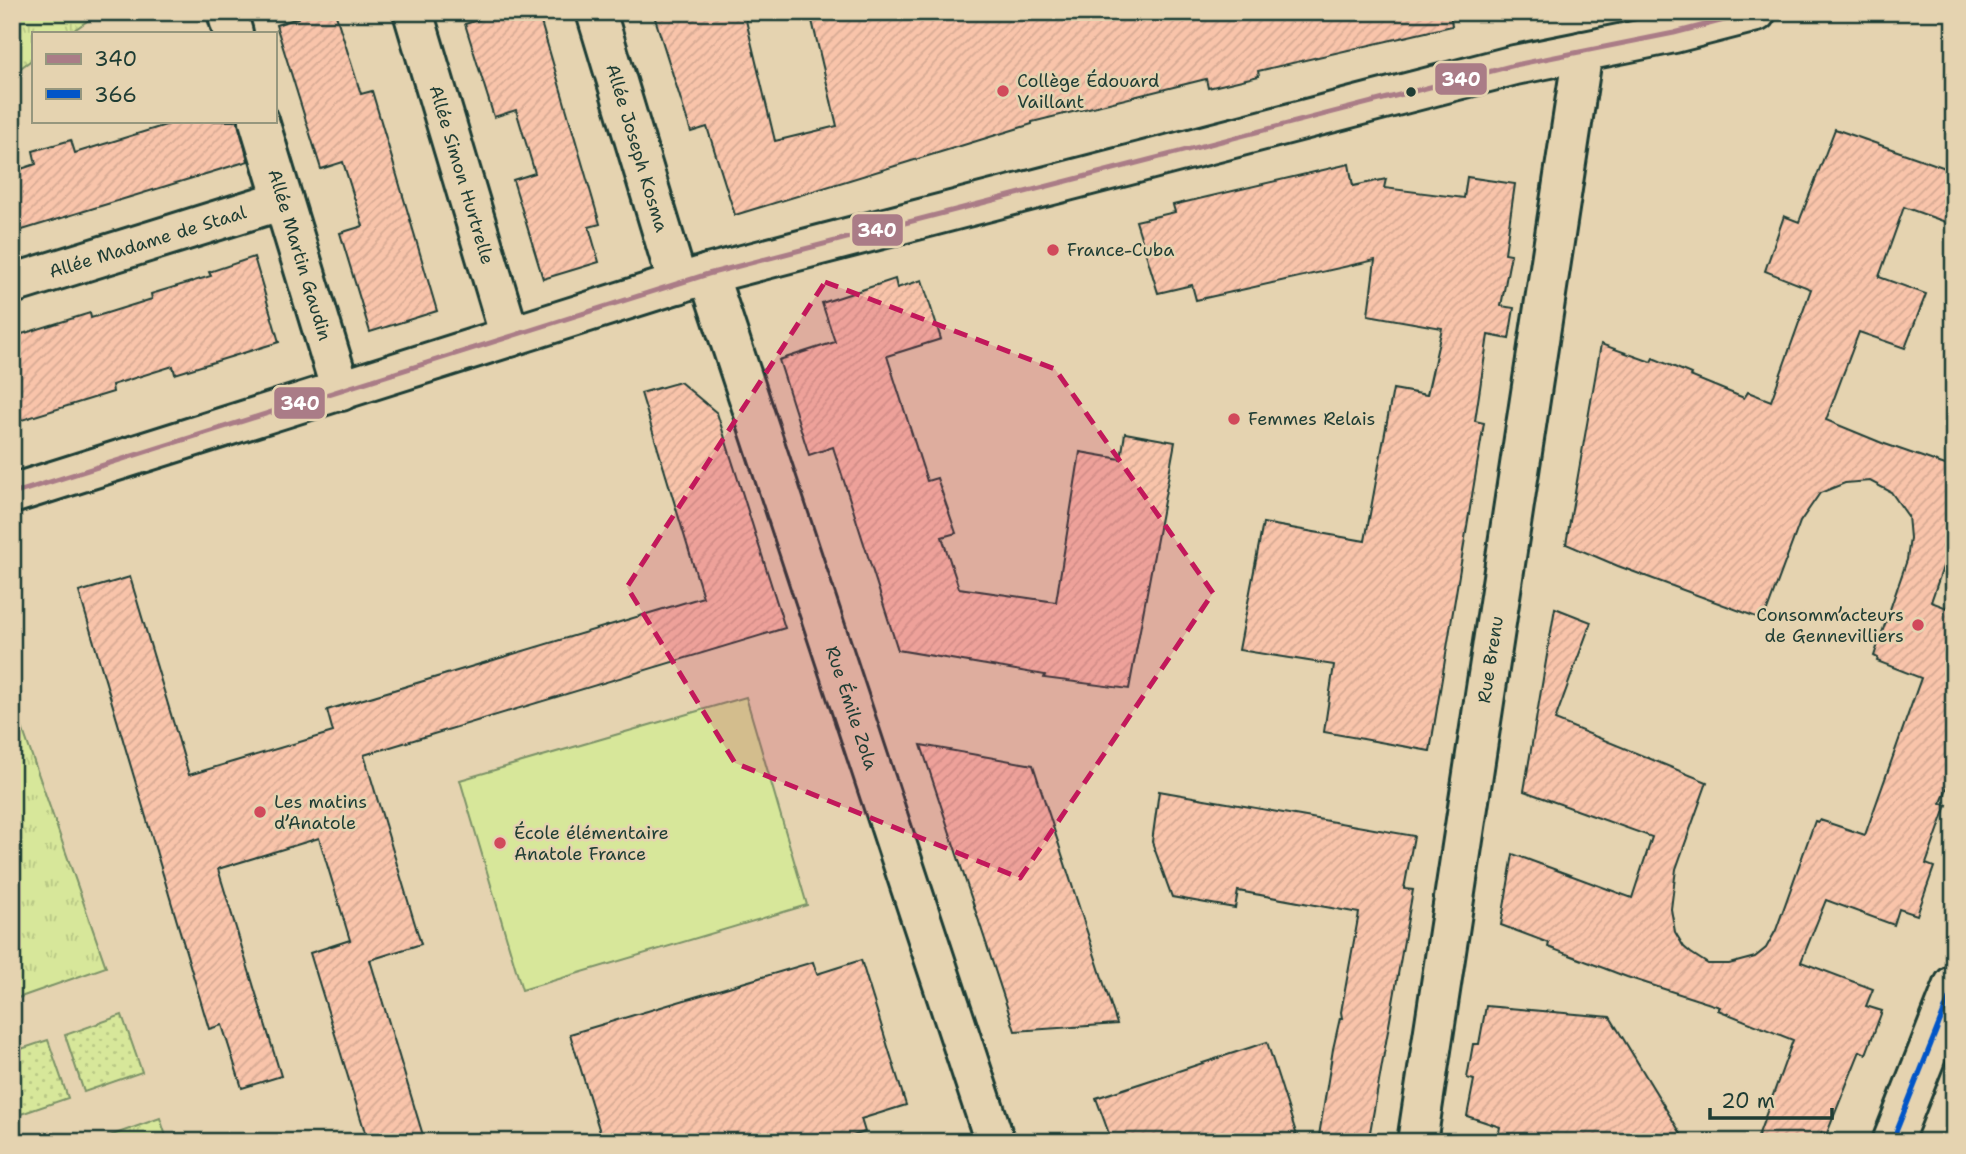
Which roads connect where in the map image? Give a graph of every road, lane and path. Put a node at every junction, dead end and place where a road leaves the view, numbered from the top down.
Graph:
1 (227, 12) edge
2 (413, 12) edge
3 (596, 12) edge
4 (1756, 12) edge
5 (233, 32) edge
6 (1583, 51) junction
7 (259, 122) edge
8 (283, 200) junction
9 (693, 279) junction
10 (12, 284) edge
11 (510, 337) junction
12 (341, 391) junction
13 (12, 494) edge
14 (1954, 985) edge
15 (995, 1142) edge
16 (1417, 1142) edge
17 (1892, 1142) edge

1 - 5 street
2 - 11 street, Allée Simon Hurtrelle
3 - 9 street, Allée Joseph Kosma
4 - 6 street
6 - 9 street
6 - 16 street, Rue Brenu
7 - 8 street, Allée Martin Gaudin
8 - 10 street, Allée Madame de Staal
8 - 12 street, Allée Martin Gaudin
9 - 11 street
9 - 15 street, Rue Émile Zola
11 - 12 street
12 - 13 street
14 - 17 street

